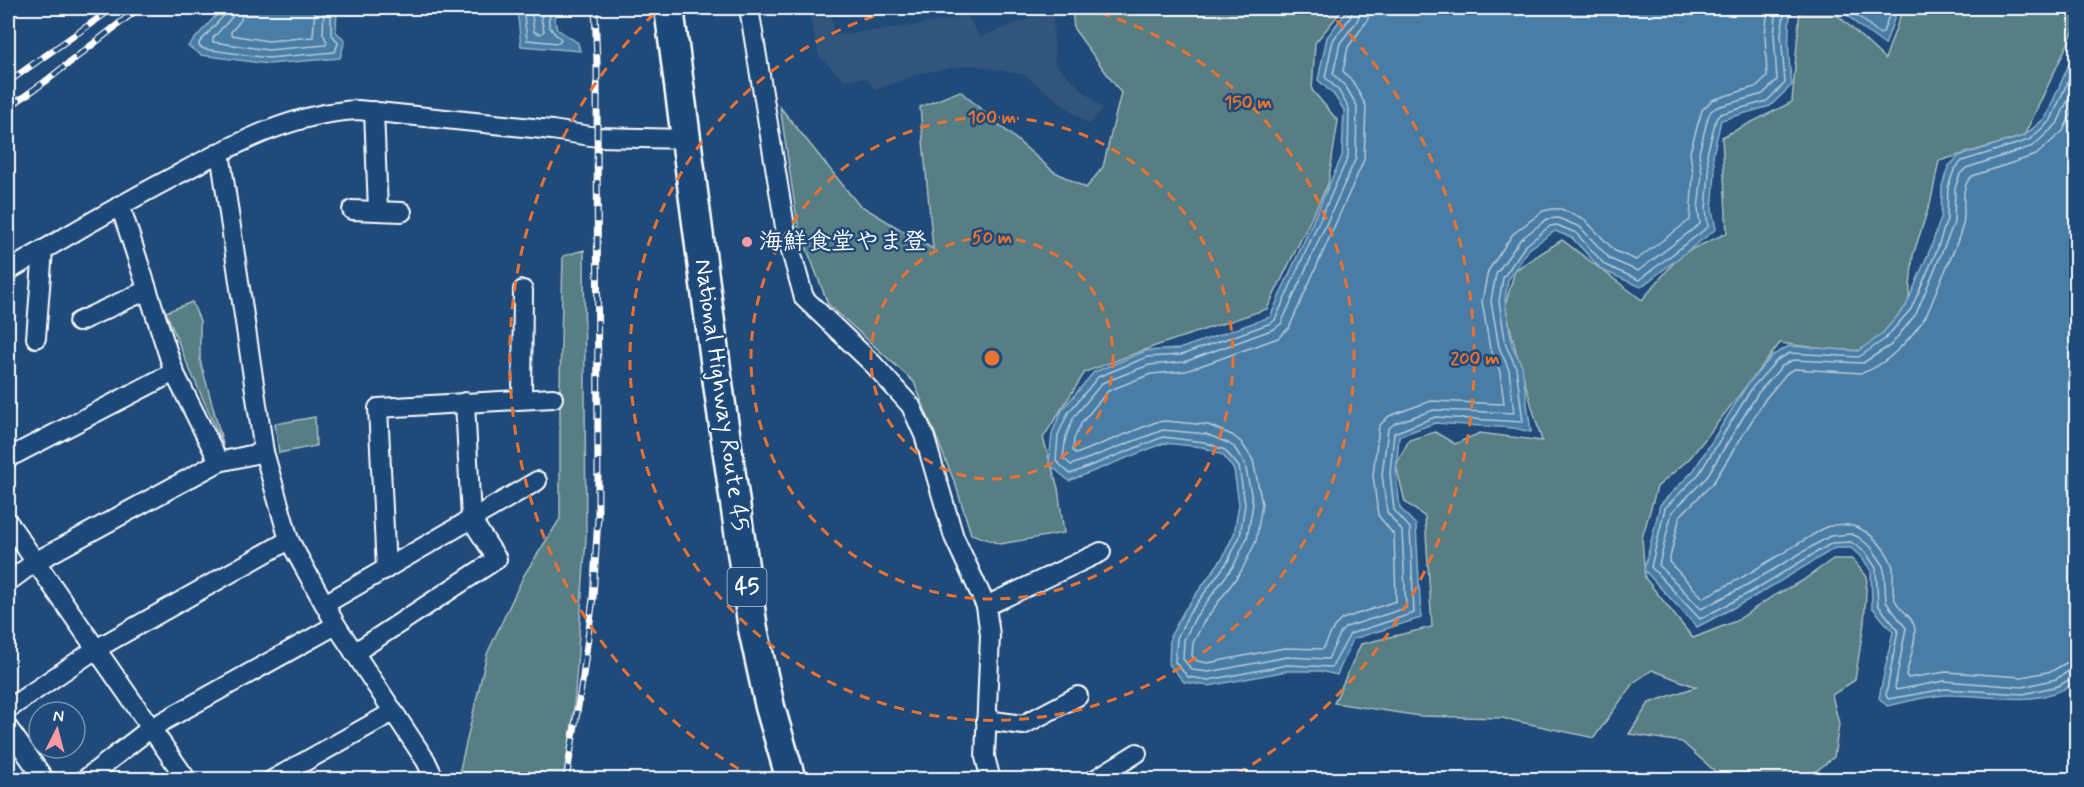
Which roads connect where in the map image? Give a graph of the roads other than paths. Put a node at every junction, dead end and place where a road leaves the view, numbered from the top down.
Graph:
1 (669, 8) edge
2 (749, 8) edge
3 (374, 111) junction
4 (686, 139) junction
5 (220, 152) junction
6 (120, 205) junction
7 (352, 210) dead end
8 (378, 210) junction
9 (402, 212) dead end
10 (43, 250) junction
11 (8, 271) edge
12 (147, 290) junction
13 (523, 290) dead end
14 (78, 322) dead end
15 (36, 338) dead end
16 (174, 372) junction
17 (522, 398) junction
18 (553, 398) dead end
19 (465, 402) junction
20 (264, 452) junction
21 (8, 458) edge
22 (219, 462) junction
23 (537, 481) dead end
24 (471, 519) junction
25 (8, 522) edge
26 (289, 540) junction
27 (1101, 552) dead end
28 (35, 562) junction
29 (386, 568) junction
30 (8, 582) edge
31 (324, 604) junction
32 (986, 606) junction
33 (336, 625) junction
34 (96, 649) junction
35 (354, 653) junction
36 (1078, 696) dead end
37 (8, 709) edge
38 (393, 712) junction
39 (986, 720) junction
40 (8, 728) edge
41 (151, 728) junction
42 (1137, 753) dead end
43 (45, 780) edge
44 (84, 780) edge
45 (187, 780) edge
46 (272, 780) edge
47 (435, 780) edge
48 (791, 780) edge
49 (991, 780) edge
50 (1094, 780) edge

1 - 4 highway, National Highway Route 45 / 45
2 - 32 street
3 - 4 street
3 - 5 street
3 - 8 street
4 - 48 highway, National Highway Route 45 / 45
5 - 6 street
5 - 20 street
6 - 10 street
6 - 12 street
7 - 8 street
8 - 9 street
10 - 11 street
10 - 15 street
12 - 14 street
12 - 16 street
13 - 17 street
16 - 21 street
16 - 22 street
17 - 18 street
17 - 19 street
19 - 24 street
19 - 29 street
20 - 22 street
20 - 26 street
22 - 28 street
23 - 24 street
24 - 29 street
24 - 35 street
25 - 28 street
26 - 31 street
26 - 34 street
27 - 32 street
28 - 30 street
28 - 34 street
29 - 31 street
31 - 33 street
32 - 39 street
33 - 35 street
33 - 41 street
34 - 37 street
34 - 41 street
35 - 38 street
36 - 39 street
38 - 46 street
38 - 47 street
39 - 49 street
40 - 43 street
41 - 44 street
41 - 45 street
42 - 50 street

